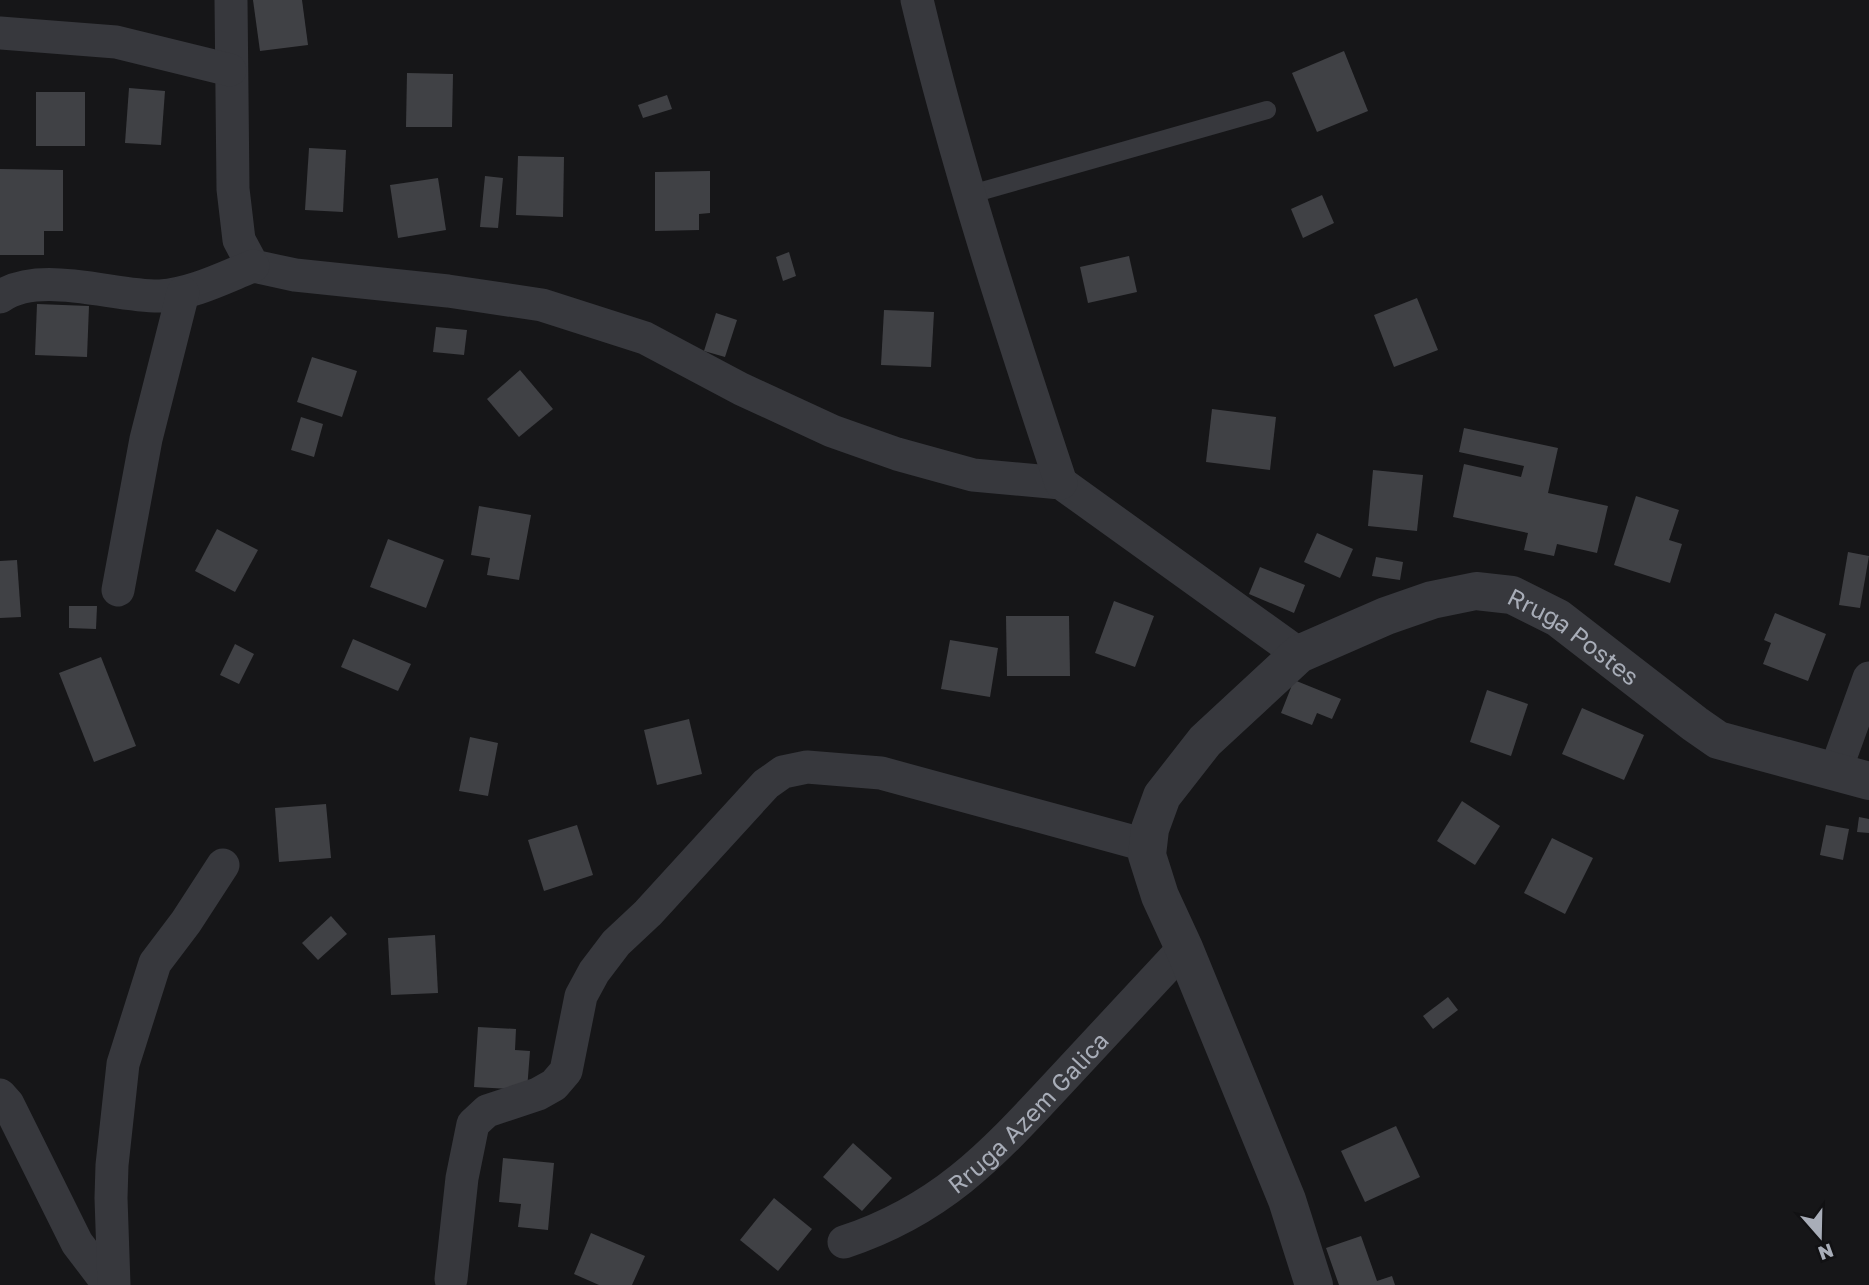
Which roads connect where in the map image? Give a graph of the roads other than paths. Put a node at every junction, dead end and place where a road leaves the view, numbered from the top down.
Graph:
1 (231, 0) edge
2 (917, 0) edge
3 (0, 33) edge
4 (230, 70) junction
5 (1266, 110) dead end
6 (968, 195) junction
7 (253, 266) junction
8 (3, 292) edge
9 (183, 293) junction
10 (1061, 483) junction
11 (118, 590) dead end
12 (1299, 654) junction
13 (1869, 678) edge
14 (1852, 776) edge
15 (1149, 846) junction
16 (223, 865) dead end
17 (1184, 948) junction
18 (0, 1096) edge
19 (844, 1242) dead end
20 (451, 1279) dead end
21 (112, 1285) edge
22 (1314, 1285) edge

1 - 4 street
2 - 6 street
3 - 4 street
4 - 7 street
5 - 6 lane
6 - 10 street
7 - 9 street
7 - 10 street
8 - 9 street
9 - 11 street
10 - 12 street
12 - 14 street, Rruga Postes
12 - 15 street
13 - 14 street, Rruga Postes
15 - 17 street
15 - 20 street
16 - 21 street
17 - 19 street, Rruga Azem Galica
17 - 22 street
18 - 21 street

